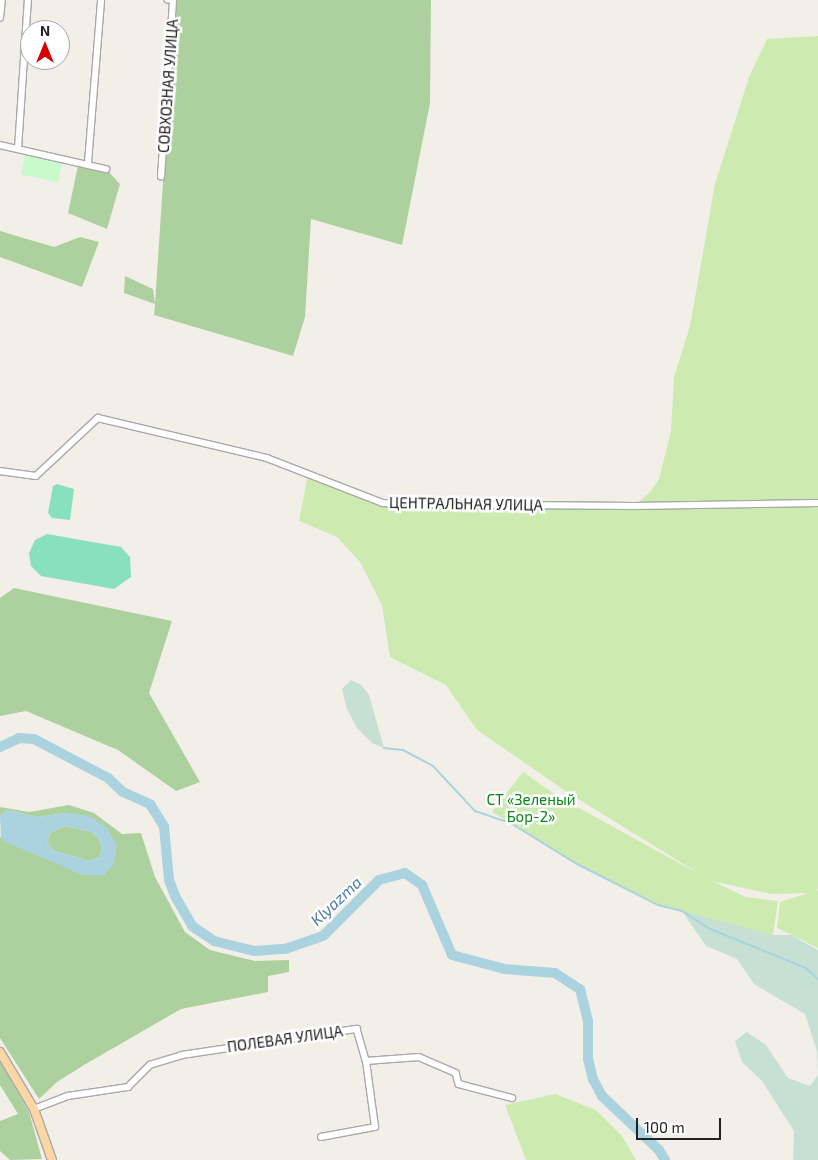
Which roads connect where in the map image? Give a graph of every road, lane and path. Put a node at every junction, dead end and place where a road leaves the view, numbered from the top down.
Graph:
1 (2, 0) edge
2 (28, 0) edge
3 (101, 0) edge
4 (168, 0) edge
5 (0, 18) edge
6 (0, 145) edge
7 (18, 149) junction
8 (88, 163) junction
9 (106, 169) dead end
10 (161, 177) dead end
11 (0, 470) edge
12 (818, 503) edge
13 (0, 1052) edge
14 (366, 1061) junction
15 (512, 1098) dead end
16 (34, 1109) junction
17 (321, 1137) dead end
18 (52, 1160) edge

1 - 5 street
2 - 7 street
3 - 8 street
4 - 10 street, СОВХОЗНАЯ УЛИЦА
6 - 7 street
7 - 8 street
8 - 9 street
11 - 12 street, ЦЕНТРАЛЬНАЯ УЛИЦА
13 - 16 main road
14 - 15 street
14 - 16 street, ПОЛЕВАЯ УЛИЦА
14 - 17 street
16 - 18 main road

